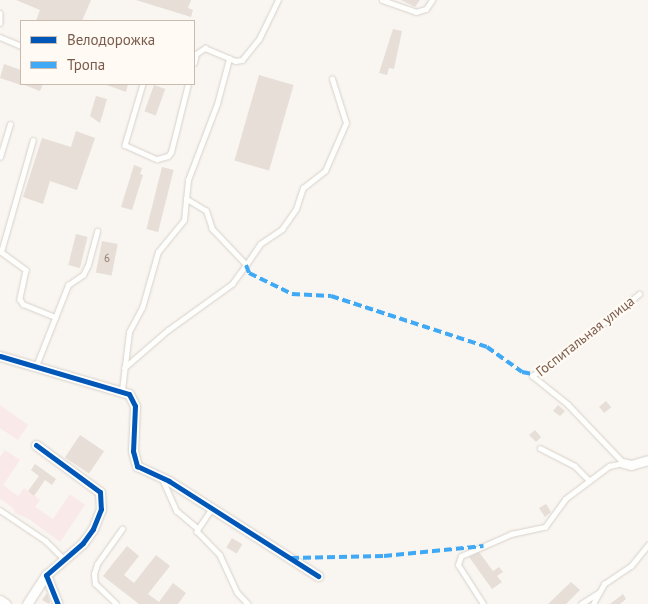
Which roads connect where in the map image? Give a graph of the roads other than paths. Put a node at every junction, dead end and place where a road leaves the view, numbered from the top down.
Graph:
1 (278, 0) edge
2 (382, 0) edge
3 (432, 0) edge
4 (399, 2) edge
5 (0, 13) edge
6 (0, 23) edge
7 (0, 37) edge
8 (20, 46) edge
9 (195, 58) edge
10 (229, 58) junction
11 (332, 79) dead end
12 (143, 85) edge
13 (188, 85) edge
14 (10, 124) dead end
15 (33, 140) dead end
16 (0, 157) edge
17 (186, 199) junction
18 (97, 232) dead end
19 (0, 252) edge
20 (246, 265) junction
21 (639, 294) dead end
22 (56, 317) junction
23 (0, 356) edge
24 (36, 367) junction
25 (124, 368) junction
26 (122, 390) junction
27 (36, 445) dead end
28 (540, 448) dead end
29 (648, 460) edge
30 (623, 462) junction
31 (162, 477) junction
32 (589, 480) junction
33 (212, 509) junction
34 (0, 510) edge
35 (197, 528) junction
36 (122, 529) dead end
37 (648, 545) edge
38 (63, 558) junction
39 (46, 575) junction
40 (318, 576) dead end
41 (598, 593) junction
42 (0, 600) edge
43 (6, 604) edge
44 (27, 604) edge
45 (58, 604) edge
46 (116, 604) edge
47 (248, 604) edge
48 (483, 604) edge
49 (581, 604) edge
50 (593, 604) edge

1 - 10 lane
2 - 4 lane
3 - 4 lane
5 - 6 lane
7 - 8 lane
9 - 10 lane
10 - 17 lane
11 - 20 lane
12 - 13 lane
14 - 16 lane
15 - 19 lane
17 - 20 lane
17 - 25 lane
18 - 22 lane
19 - 22 lane
20 - 25 lane
21 - 30 lane, Госпитальная улица
22 - 24 lane
23 - 24 street
24 - 26 street
25 - 26 lane
26 - 31 street
27 - 38 street
28 - 32 lane
29 - 30 street
30 - 32 lane
31 - 33 street
31 - 35 lane
32 - 48 lane
33 - 35 lane
33 - 40 street
34 - 38 lane
35 - 47 lane
36 - 46 lane
37 - 41 lane
38 - 39 street
39 - 44 street
39 - 45 street
41 - 49 lane
41 - 50 lane
42 - 43 street

